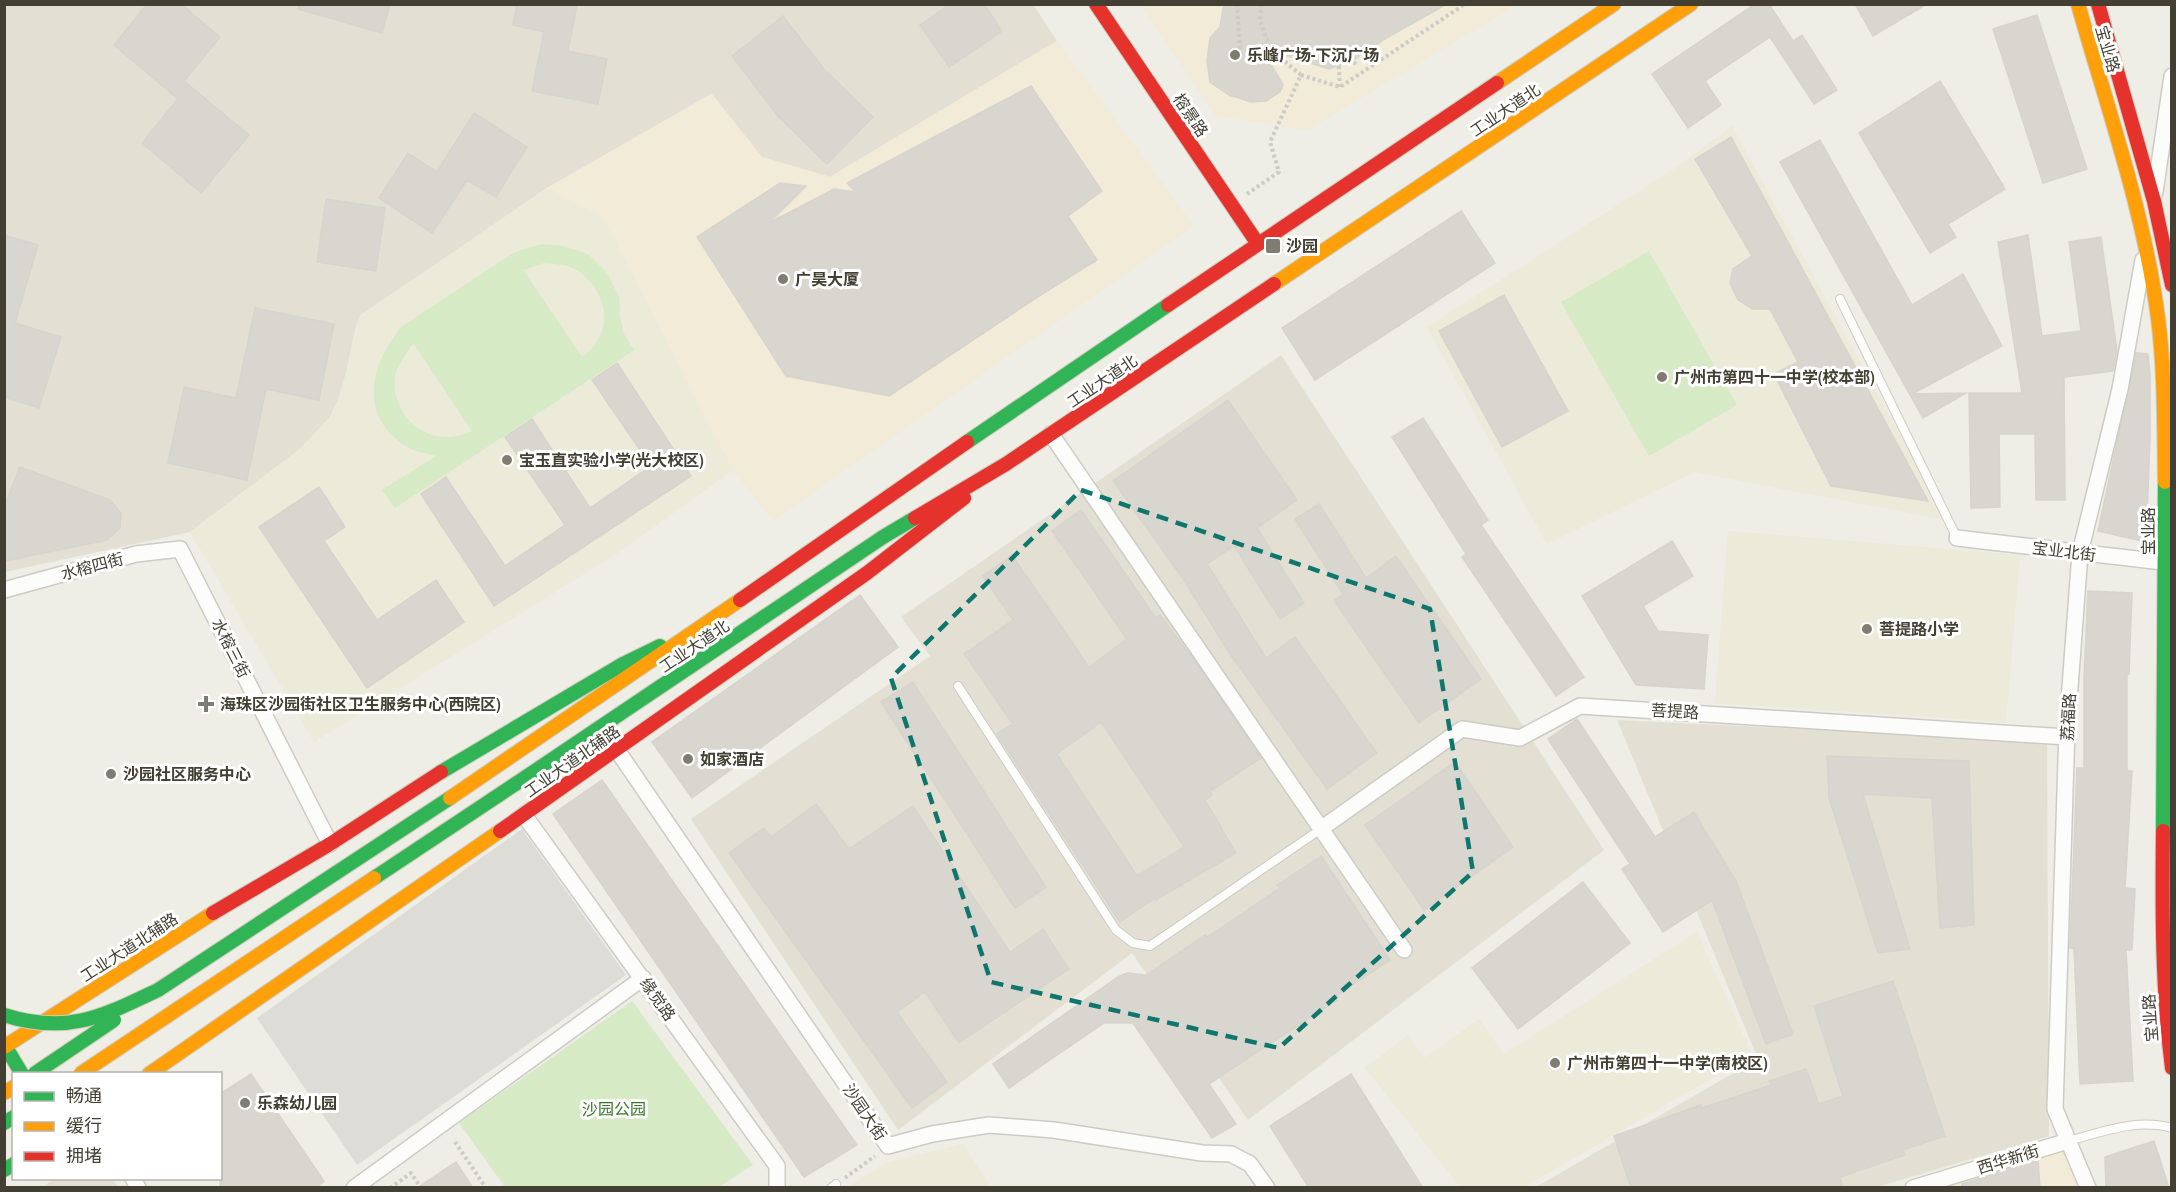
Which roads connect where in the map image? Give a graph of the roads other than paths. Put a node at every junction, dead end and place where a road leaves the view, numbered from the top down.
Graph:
1 (1096, 4) edge
2 (1614, 4) edge
3 (1691, 4) edge
4 (2078, 4) edge
5 (2098, 4) edge
6 (2172, 76) edge
7 (2154, 201) junction
8 (1258, 243) junction
9 (2145, 246) junction
10 (2172, 285) edge
11 (1840, 299) dead end
12 (1051, 434) junction
13 (1006, 464) junction
14 (1957, 538) joint
15 (180, 549) joint
16 (2080, 553) junction
17 (2168, 563) edge
18 (4, 590) edge
19 (707, 623) junction
20 (958, 686) dead end
21 (2067, 737) junction
22 (617, 750) junction
23 (524, 815) junction
24 (1322, 828) junction
25 (330, 844) junction
26 (1404, 950) dead end
27 (643, 978) junction
28 (158, 990) junction
29 (72, 1004) junction
30 (4, 1015) edge
31 (5, 1046) edge
32 (2172, 1068) edge
33 (21, 1072) edge
34 (37, 1072) edge
35 (83, 1072) edge
36 (89, 1072) edge
37 (152, 1072) edge
38 (2172, 1128) edge
39 (2068, 1141) junction
40 (354, 1188) edge
41 (777, 1188) edge
42 (1267, 1188) edge
43 (1913, 1188) edge
44 (2088, 1188) edge

1 - 8 main road, 榕景路
2 - 8 main road, 工业大道北
3 - 12 main road, 工业大道北
4 - 9 main road, 宝业路
5 - 7 main road, 宝业路
6 - 7 street
7 - 10 main road, 宝业路
8 - 19 main road, 工业大道北
9 - 16 street, 荔福路
9 - 17 main road, 宝业路
11 - 14 lane
12 - 13 main road, 工业大道北
12 - 24 street
13 - 22 main road, 工业大道北辅路
13 - 35 main road, 工业大道北, bridge
14 - 16 street, 宝业北街
15 - 18 street, 水榕四街
15 - 25 street, 水榕三街
16 - 17 street, 宝业北街
16 - 21 street, 荔福路
17 - 32 main road, 宝业路
19 - 25 main road, 工业大道北辅路
19 - 28 main road, 工业大道北
20 - 24 lane
21 - 24 street, 菩提路
21 - 39 street, 荔福路
22 - 23 main road, 工业大道北辅路
22 - 42 street, 沙园大街
23 - 27 street, 缘觉路
23 - 37 main road, 工业大道北辅路
24 - 26 street
25 - 29 main road, 工业大道北辅路
27 - 40 street
27 - 41 street, 缘觉路
28 - 30 main road, bridge
28 - 34 main road, bridge
29 - 31 main road, 工业大道北辅路
29 - 36 main road
31 - 33 main road
38 - 39 lane
39 - 43 street, 西华新街
39 - 44 street, 荔福路

